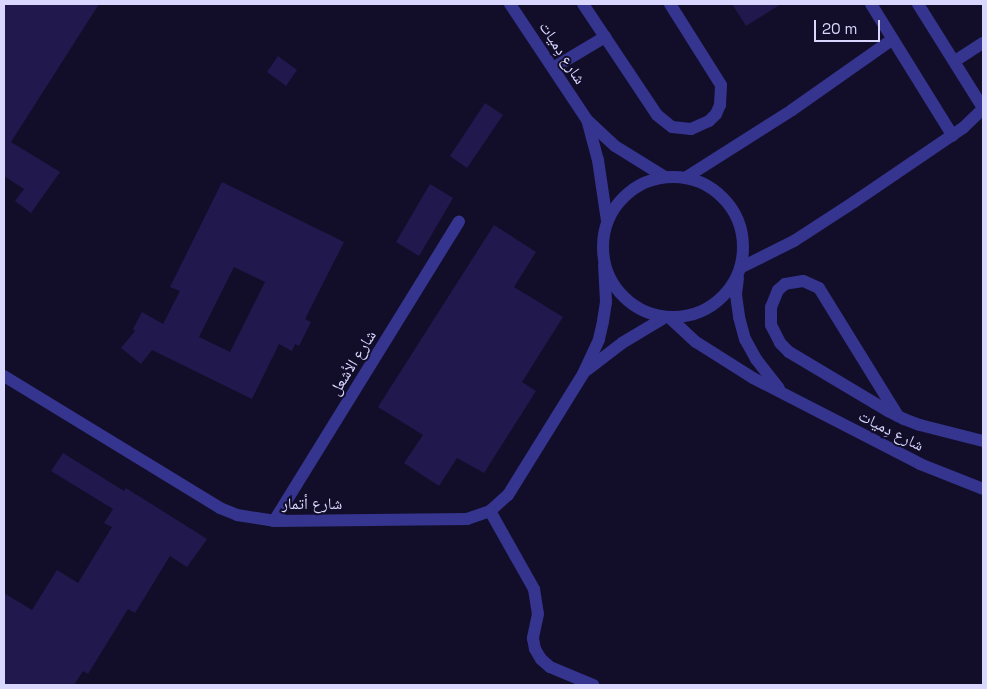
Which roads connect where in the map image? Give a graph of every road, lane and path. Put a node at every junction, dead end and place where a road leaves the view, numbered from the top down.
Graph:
1 (510, 4) edge
2 (584, 4) edge
3 (670, 4) edge
4 (871, 4) edge
5 (918, 4) edge
6 (928, 10) edge
7 (605, 37) junction
8 (893, 39) junction
9 (983, 43) edge
10 (955, 61) junction
11 (553, 68) junction
12 (983, 108) edge
13 (587, 120) junction
14 (953, 136) junction
15 (665, 177) junction
16 (685, 178) junction
17 (608, 220) junction
18 (459, 222) dead end
19 (604, 265) junction
20 (740, 270) junction
21 (667, 318) junction
22 (583, 374) junction
23 (4, 376) edge
24 (786, 395) junction
25 (898, 416) junction
26 (983, 441) edge
27 (983, 489) edge
28 (490, 511) junction
29 (274, 521) junction
30 (593, 685) edge

1 - 11 street, شارع دِميات
2 - 7 street
3 - 7 street
4 - 8 street
5 - 6 street
6 - 10 street
7 - 11 street
8 - 14 street
8 - 16 street
9 - 10 street
10 - 12 street
11 - 13 street, شارع دِميات
12 - 14 street
13 - 15 street, شارع دِميات
13 - 17 street, شارع دِميات
14 - 20 street
15 - 16 street
15 - 17 street
16 - 20 street
17 - 19 street
18 - 29 street, شارع الأشعل
19 - 21 street
19 - 22 street, شارع أتمار
20 - 21 street
20 - 24 street, شارع دِميات
21 - 22 street, شارع أتمار
21 - 24 street, شارع دِميات
22 - 28 street, شارع أتمار
23 - 29 street, شارع أتمار
24 - 27 street, شارع دِميات
25 - 25 street
25 - 26 street
28 - 29 street, شارع أتمار
28 - 30 street

